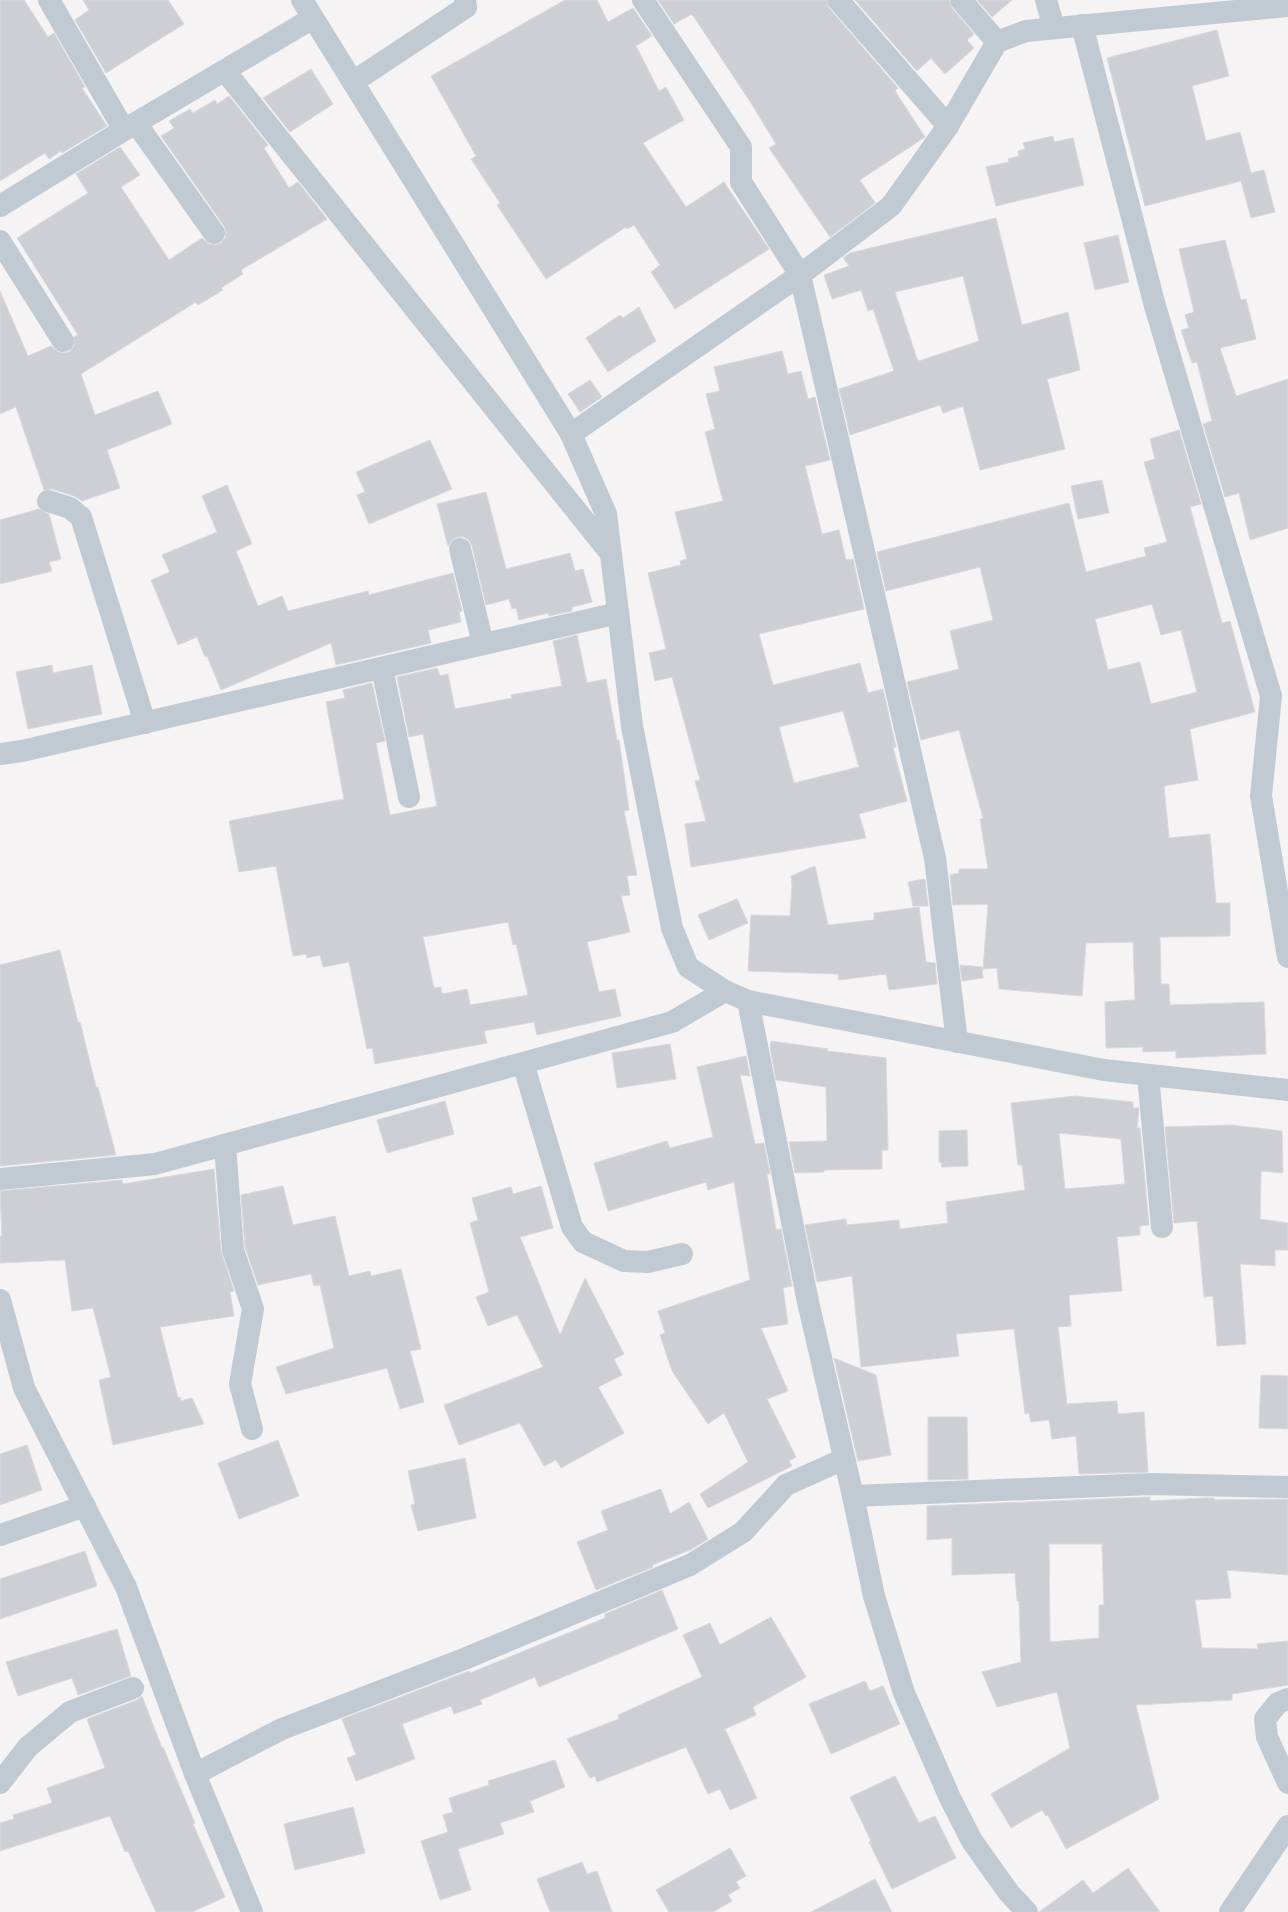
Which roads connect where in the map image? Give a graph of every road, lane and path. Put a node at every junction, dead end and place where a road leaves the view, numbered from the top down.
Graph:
1 (49, 0) edge
2 (643, 0) edge
3 (838, 0) edge
4 (961, 0) edge
5 (1046, 0) edge
6 (470, 2) edge
7 (1288, 6) edge
8 (308, 9) edge
9 (1082, 25) junction
10 (1054, 28) junction
11 (997, 42) junction
12 (225, 71) junction
13 (353, 82) junction
14 (130, 126) junction
15 (948, 126) junction
16 (0, 206) edge
17 (214, 233) dead end
18 (0, 241) edge
19 (800, 275) junction
20 (63, 340) dead end
21 (571, 434) junction
22 (48, 500) dead end
23 (460, 549) dead end
24 (610, 554) junction
25 (618, 613) junction
26 (483, 644) junction
27 (382, 668) junction
28 (1279, 698) edge
29 (145, 723) junction
30 (0, 754) edge
31 (409, 797) dead end
32 (1288, 957) edge
33 (725, 991) junction
34 (748, 1001) junction
35 (957, 1042) junction
36 (523, 1063) junction
37 (1148, 1075) junction
38 (1288, 1090) edge
39 (224, 1144) junction
40 (0, 1179) edge
41 (1162, 1227) dead end
42 (682, 1254) dead end
43 (0, 1300) edge
44 (252, 1429) dead end
45 (844, 1459) junction
46 (1288, 1487) edge
47 (853, 1496) junction
48 (84, 1506) junction
49 (0, 1535) edge
50 (133, 1688) dead end
51 (1288, 1699) edge
52 (195, 1774) junction
53 (0, 1783) edge
54 (1288, 1783) edge
55 (1288, 1826) edge
56 (252, 1912) edge
57 (1027, 1912) edge
58 (1230, 1912) edge

1 - 14 street
2 - 19 street
3 - 15 street
4 - 11 street
5 - 10 street
6 - 13 street
7 - 9 street
8 - 12 street
8 - 13 street
9 - 10 street
9 - 28 street
10 - 11 street
11 - 15 street
12 - 14 street
12 - 24 street
13 - 21 street
14 - 16 street
14 - 17 street
15 - 19 street
18 - 20 street
19 - 21 street
19 - 35 street
21 - 24 street
22 - 29 street
23 - 26 street
24 - 25 street
25 - 26 street
25 - 33 street
26 - 27 street
27 - 29 street
27 - 31 street
28 - 32 street
29 - 30 street
33 - 34 street
33 - 36 street
34 - 35 street
34 - 45 street
35 - 37 street
36 - 39 street
36 - 42 street
37 - 38 street
37 - 41 street
39 - 40 street
39 - 44 street
43 - 48 street
45 - 47 street
45 - 52 street
46 - 47 street
47 - 57 street
48 - 49 street
48 - 52 street
50 - 53 street
51 - 54 street
52 - 56 street
55 - 58 street

